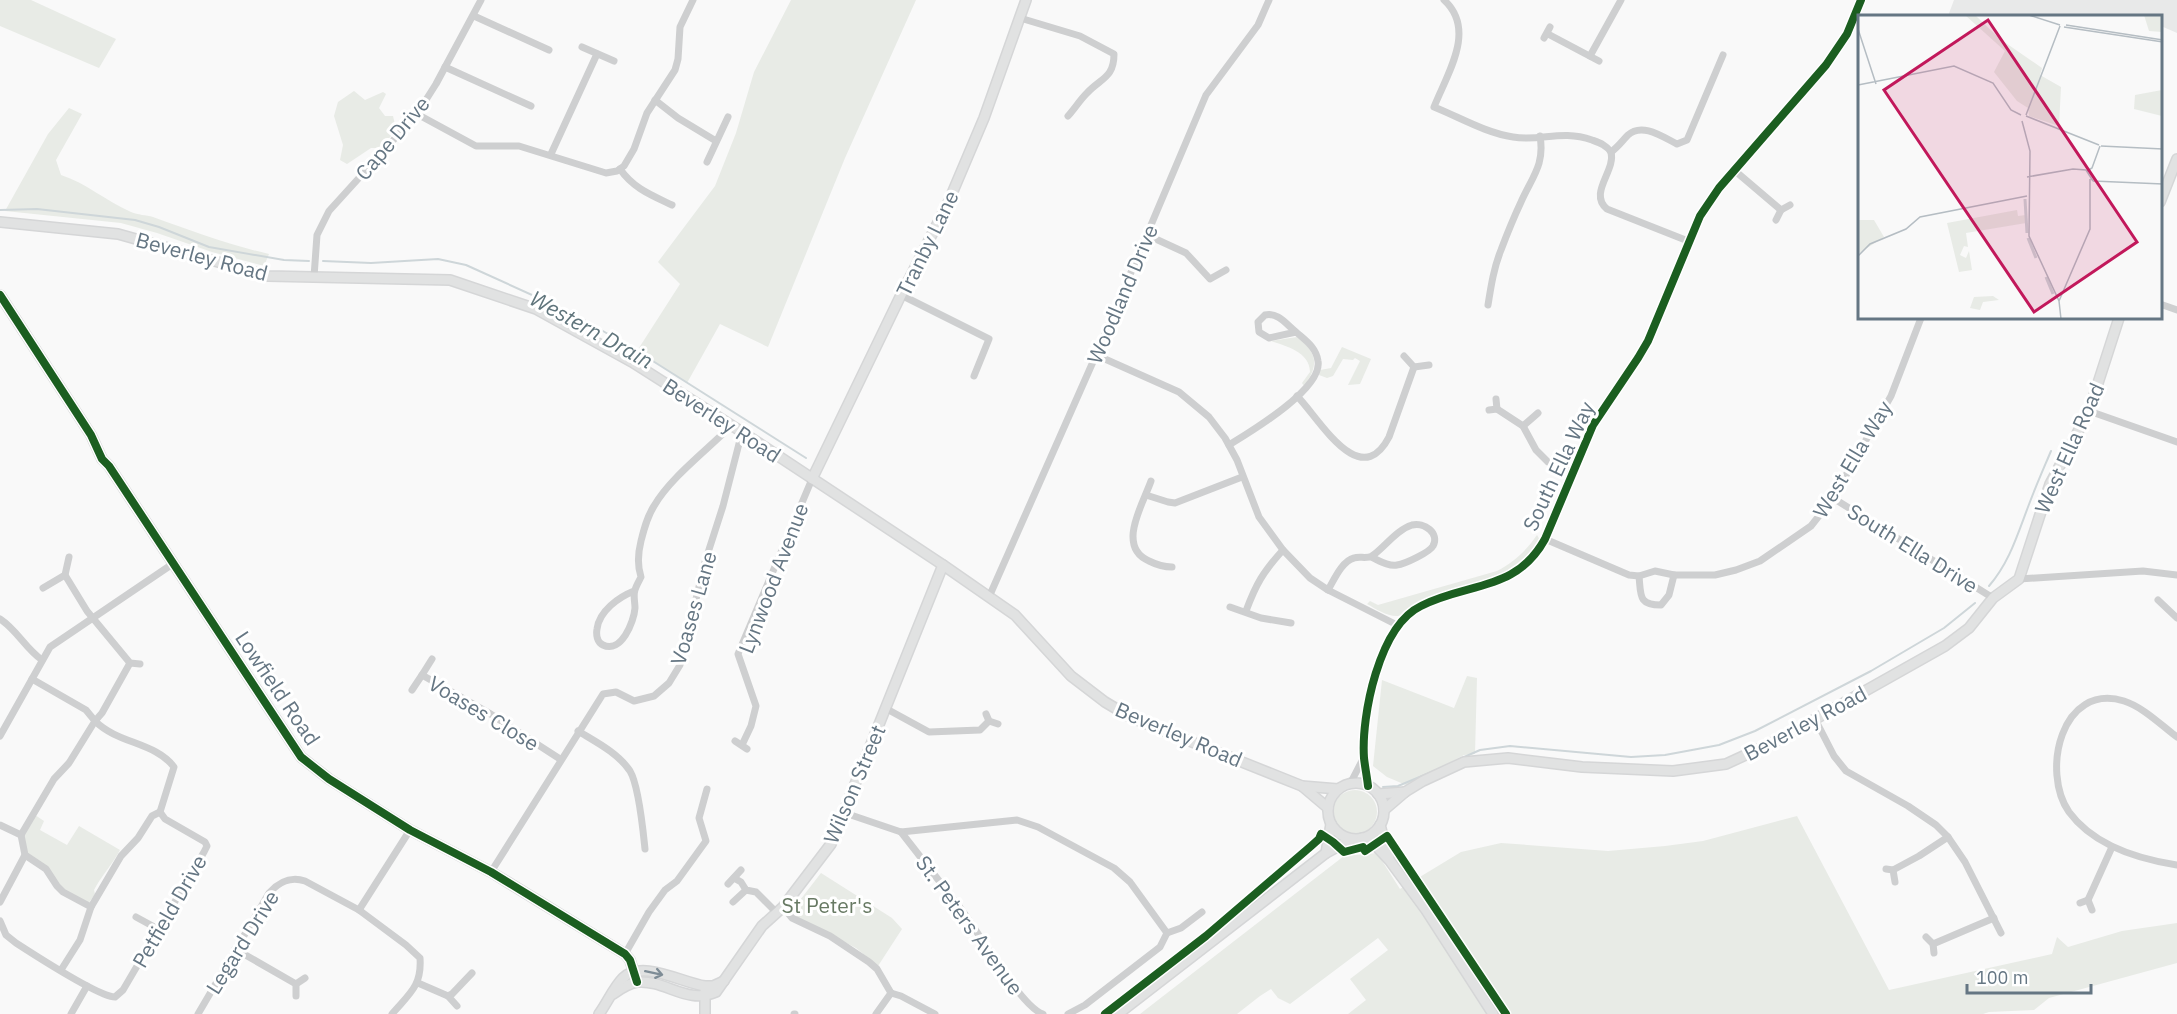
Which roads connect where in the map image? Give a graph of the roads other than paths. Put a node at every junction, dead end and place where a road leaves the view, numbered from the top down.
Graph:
1 (481, 0) edge
2 (693, 0) edge
3 (1026, 0) edge
4 (1269, 0) edge
5 (1444, 0) edge
6 (1621, 0) edge
7 (1861, 0) edge
8 (474, 16) junction
9 (1020, 18) junction
10 (1547, 33) dead end
11 (582, 47) dead end
12 (549, 50) dead end
13 (597, 54) junction
14 (1722, 55) dead end
15 (1590, 56) junction
16 (614, 61) dead end
17 (1599, 61) dead end
18 (445, 67) junction
19 (655, 100) junction
20 (531, 106) dead end
21 (417, 114) junction
22 (1068, 116) dead end
23 (728, 117) dead end
24 (1540, 136) junction
25 (716, 141) junction
26 (1611, 152) junction
27 (551, 154) junction
28 (2177, 159) edge
29 (707, 162) dead end
30 (620, 169) junction
31 (1734, 170) junction
32 (2162, 197) edge
33 (672, 205) dead end
34 (1790, 205) dead end
35 (1780, 210) junction
36 (1776, 220) dead end
37 (0, 222) edge
38 (1147, 235) junction
39 (1688, 241) junction
40 (1226, 270) dead end
41 (314, 277) junction
42 (0, 295) edge
43 (901, 295) junction
44 (1488, 304) dead end
45 (2162, 305) edge
46 (2177, 310) edge
47 (1921, 320) edge
48 (2118, 320) edge
49 (1296, 332) junction
50 (1096, 355) junction
51 (1404, 356) dead end
52 (1429, 365) dead end
53 (1414, 367) junction
54 (974, 376) dead end
55 (1298, 396) junction
56 (1496, 399) dead end
57 (2089, 411) junction
58 (1538, 413) dead end
59 (731, 426) junction
60 (1523, 426) junction
61 (742, 432) junction
62 (2177, 442) edge
63 (1229, 445) junction
64 (1572, 472) junction
65 (1242, 477) junction
66 (812, 479) junction
67 (1151, 481) dead end
68 (1146, 495) junction
69 (1833, 498) junction
70 (1545, 539) junction
71 (1283, 550) junction
72 (69, 557) dead end
73 (1371, 557) junction
74 (174, 563) junction
75 (943, 565) junction
76 (1163, 567) junction
77 (1172, 567) dead end
78 (65, 575) junction
79 (1674, 575) junction
80 (2177, 575) edge
81 (1162, 576) dead end
82 (1639, 576) junction
83 (2019, 579) junction
84 (43, 588) dead end
85 (1328, 590) junction
86 (634, 591) junction
87 (989, 597) junction
88 (1993, 598) junction
89 (2163, 603) dead end
90 (1230, 607) dead end
91 (1246, 611) junction
92 (94, 617) junction
93 (2177, 618) edge
94 (0, 619) edge
95 (1291, 623) dead end
96 (1399, 626) junction
97 (432, 659) dead end
98 (42, 660) junction
99 (130, 663) junction
100 (140, 664) dead end
101 (422, 675) junction
102 (32, 679) junction
103 (412, 690) dead end
104 (885, 708) junction
105 (1815, 719) junction
106 (95, 721) junction
107 (998, 724) dead end
108 (578, 731) junction
109 (0, 736) edge
110 (2177, 737) edge
111 (741, 745) dead end
112 (1364, 757) junction
113 (560, 759) junction
114 (1350, 784) junction
115 (1302, 786) junction
116 (1368, 786) junction
117 (707, 789) dead end
118 (1338, 789) junction
119 (1405, 792) junction
120 (1378, 795) junction
121 (1328, 808) junction
122 (1384, 810) junction
123 (160, 812) junction
124 (845, 813) junction
125 (1330, 824) junction
126 (0, 825) edge
127 (1380, 825) junction
128 (410, 830) junction
129 (901, 832) junction
130 (21, 835) junction
131 (1948, 837) junction
132 (1357, 839) junction
133 (2112, 847) junction
134 (645, 849) dead end
135 (1326, 853) junction
136 (25, 855) junction
137 (1390, 861) junction
138 (2177, 865) edge
139 (741, 870) dead end
140 (491, 872) junction
141 (1895, 882) dead end
142 (746, 890) junction
143 (0, 902) edge
144 (733, 902) dead end
145 (90, 907) junction
146 (359, 910) junction
147 (780, 910) junction
148 (2092, 910) dead end
149 (1202, 912) dead end
150 (136, 917) dead end
151 (1994, 918) junction
152 (0, 921) edge
153 (159, 929) junction
154 (1167, 933) junction
155 (2001, 933) dead end
156 (1926, 937) dead end
157 (1933, 944) junction
158 (235, 949) junction
159 (1934, 953) dead end
160 (625, 954) junction
161 (61, 969) junction
162 (634, 970) junction
163 (472, 973) dead end
164 (305, 978) dead end
165 (726, 981) junction
166 (637, 982) junction
167 (418, 983) junction
168 (296, 984) junction
169 (87, 986) junction
170 (705, 986) junction
171 (891, 993) junction
172 (613, 994) junction
173 (296, 996) dead end
174 (448, 996) junction
175 (705, 997) junction
176 (457, 1006) dead end
177 (72, 1014) edge
178 (198, 1014) edge
179 (392, 1014) edge
180 (599, 1014) edge
181 (705, 1014) edge
182 (876, 1014) edge
183 (935, 1014) edge
184 (1043, 1014) edge
185 (1068, 1014) edge
186 (1118, 1014) edge
187 (1492, 1014) edge

1 - 8 street, Cape Drive
2 - 19 street
3 - 9 main road, Tranby Lane
4 - 38 street, Woodland Drive
5 - 24 street
6 - 15 street
7 - 31 street, South Ella Way
8 - 12 street
8 - 18 street, Cape Drive
9 - 22 street
9 - 43 main road, Tranby Lane
10 - 15 street
11 - 13 street
13 - 16 street
13 - 27 street
14 - 26 street
15 - 17 street
18 - 20 street
18 - 21 street, Cape Drive
19 - 25 street
19 - 30 street
21 - 27 street
21 - 41 street, Cape Drive
23 - 25 street
24 - 26 street
24 - 44 street
25 - 29 street
26 - 39 street
27 - 30 street
28 - 32 main road
30 - 33 street
31 - 35 street
31 - 39 street, South Ella Way
34 - 35 street
35 - 36 street
37 - 41 main road, Beverley Road
38 - 40 street
38 - 50 street, Woodland Drive
39 - 64 street, South Ella Way
41 - 59 main road, Beverley Road
42 - 74 main road, Lowfield Road
43 - 54 street
43 - 66 main road, Tranby Lane
45 - 46 street
47 - 69 street, West Ella Way
48 - 57 main road, West Ella Road
49 - 49 street
49 - 55 street
50 - 63 street
50 - 87 street, Woodland Drive
51 - 53 street
52 - 53 street
53 - 55 street
55 - 63 street
56 - 60 street
57 - 62 street
57 - 83 main road, West Ella Road
58 - 60 street
59 - 61 main road, Beverley Road
59 - 86 street
60 - 64 street
61 - 66 main road, Beverley Road
61 - 108 street, Voases Lane
63 - 65 street
64 - 70 street, South Ella Way
65 - 68 street
65 - 71 street
66 - 75 main road, Beverley Road
66 - 111 street, Lynwood Avenue
67 - 68 street
68 - 76 street
69 - 79 street, West Ella Way
69 - 88 street, South Ella Drive
70 - 82 street, West Ella Way
70 - 96 street, South Ella Way
71 - 85 street
71 - 91 street
72 - 78 street
73 - 73 street
73 - 85 street
74 - 92 street
74 - 128 main road, Lowfield Road
75 - 87 main road, Beverley Road
75 - 104 main road, Wilson Street
76 - 77 street
76 - 81 street
78 - 84 street
78 - 92 street
79 - 82 street, West Ella Way
79 - 82 street
80 - 83 street
83 - 88 main road, Beverley Road
85 - 96 street
86 - 86 street
87 - 115 main road, Beverley Road
88 - 105 main road, Beverley Road
89 - 93 street
90 - 91 street
91 - 95 street
92 - 98 street
92 - 99 street
94 - 98 street
96 - 112 street, South Ella Way
97 - 101 street
98 - 102 street
99 - 100 street
99 - 106 street
101 - 103 street, Voases Close
101 - 113 street, Voases Close
102 - 106 street
102 - 109 street
104 - 107 street
104 - 124 main road, Wilson Street
105 - 119 main road, Beverley Road
105 - 131 street
106 - 123 street
106 - 130 street
108 - 113 street, Voases Lane
108 - 134 street
110 - 133 street
112 - 114 street, South Ella Way
112 - 116 street, South Ella Way
113 - 140 street, Voases Lane
114 - 116 main road
114 - 118 main road
115 - 118 main road, Beverley Road
115 - 121 main road, Beverley Road
116 - 120 main road
117 - 160 street
118 - 121 main road
119 - 120 main road, Beverley Road
119 - 122 main road, Beverley Road
120 - 122 main road
121 - 125 main road
122 - 127 main road
123 - 145 street
123 - 153 street, Petfield Drive
124 - 129 street
124 - 147 main road, Wilson Street
125 - 132 main road
125 - 135 main road
126 - 130 street
127 - 132 main road
127 - 137 main road
128 - 140 main road, Lowfield Road
128 - 146 street
129 - 154 street
129 - 184 street, St. Peters Avenue
130 - 136 street
131 - 141 street
131 - 151 street
132 - 135 main road
132 - 137 main road
133 - 138 street
133 - 148 street
135 - 186 main road
136 - 143 street
136 - 145 street
137 - 187 main road
139 - 142 street
140 - 160 main road, Lowfield Road
142 - 144 street
142 - 147 street
145 - 161 street
146 - 158 street, Legard Drive
146 - 167 street, Legard Drive
147 - 165 main road, Wilson Street
147 - 171 street
149 - 154 street
150 - 153 street
151 - 155 street
151 - 157 street
152 - 161 street, Petfield Drive
153 - 169 street, Petfield Drive
154 - 185 street
156 - 157 street
157 - 159 street
158 - 168 street
158 - 178 street, Legard Drive
160 - 162 main road, Lowfield Road
161 - 169 street, Petfield Drive
162 - 166 main road, Lowfield Road
162 -> 170 main road
162 - 172 main road
163 - 174 street
164 - 168 street
165 - 170 main road
165 - 175 main road, Wilson Street
166 - 172 main road
166 - 175 main road
167 - 174 street
167 - 179 street
168 - 173 street
169 - 177 street
170 - 175 main road
171 - 182 street
171 - 183 street
172 - 180 main road
174 - 176 street
175 - 181 main road

